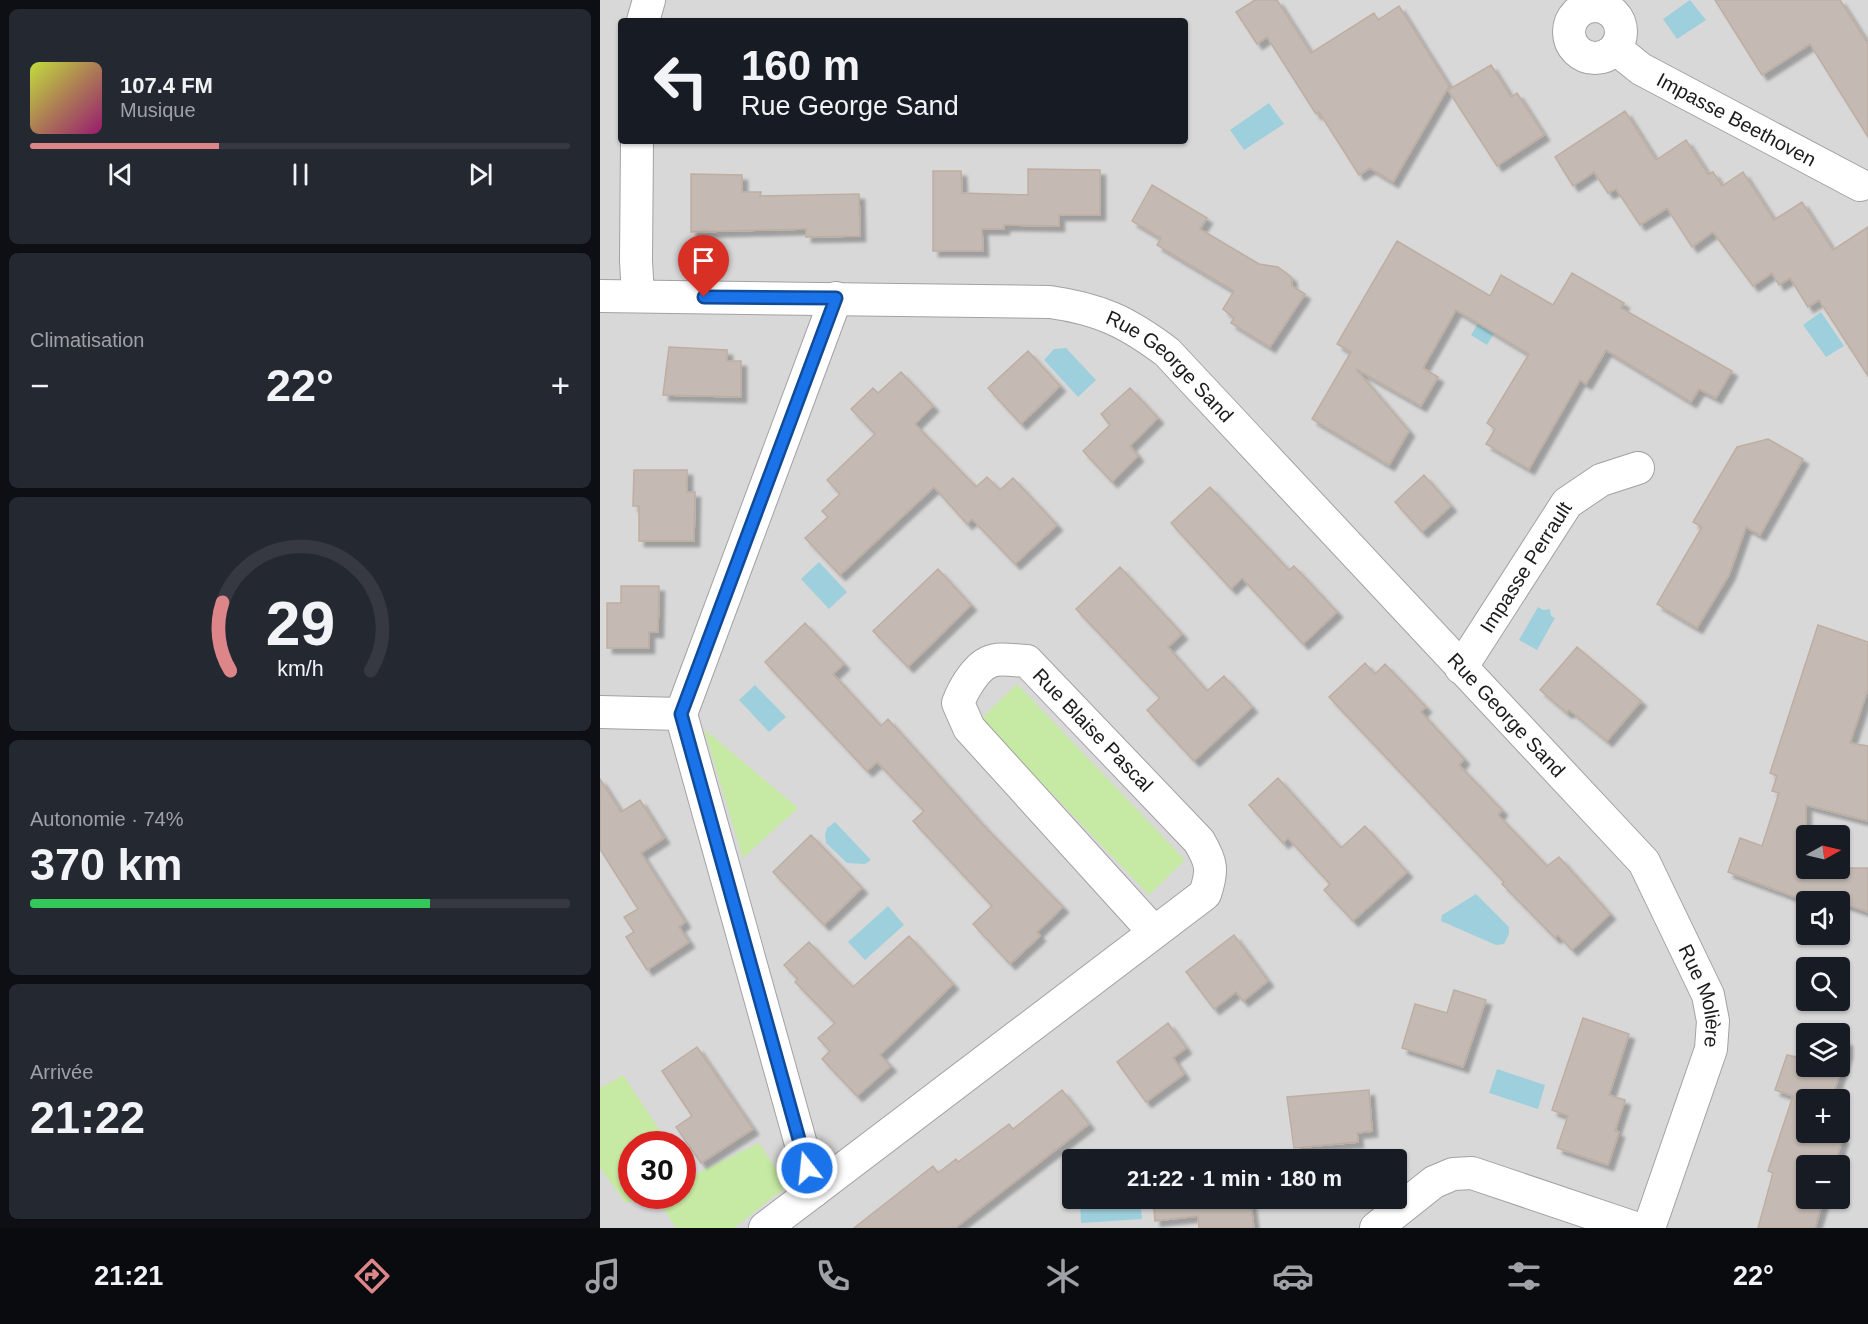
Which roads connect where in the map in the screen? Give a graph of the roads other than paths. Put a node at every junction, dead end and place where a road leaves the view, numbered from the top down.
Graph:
1 (649, 0) edge
2 (644, 18) edge
3 (1616, 49) dead end
4 (637, 144) edge
5 (1865, 184) edge
6 (600, 296) edge
7 (638, 296) junction
8 (836, 298) junction
9 (1638, 468) dead end
10 (1461, 668) junction
11 (600, 712) edge
12 (681, 714) junction
13 (1578, 790) joint
14 (1154, 932) junction
15 (814, 1191) junction
16 (765, 1228) edge
17 (1376, 1228) edge
18 (1635, 1228) edge
19 (1649, 1228) edge

1 - 2 street
3 - 5 street, Impasse Beethoven
4 - 7 street
6 - 7 street, Rue George Sand
7 - 8 street, Rue George Sand
8 - 10 street, Rue George Sand
8 - 12 street
9 - 10 street, Impasse Perrault
10 - 13 street, Rue George Sand
11 - 12 street
12 - 15 street
13 - 19 street, Rue Molière
14 - 14 street, Rue Blaise Pascal
14 - 15 street, Rue Blaise Pascal
15 - 16 street, Rue Blaise Pascal
17 - 18 street

